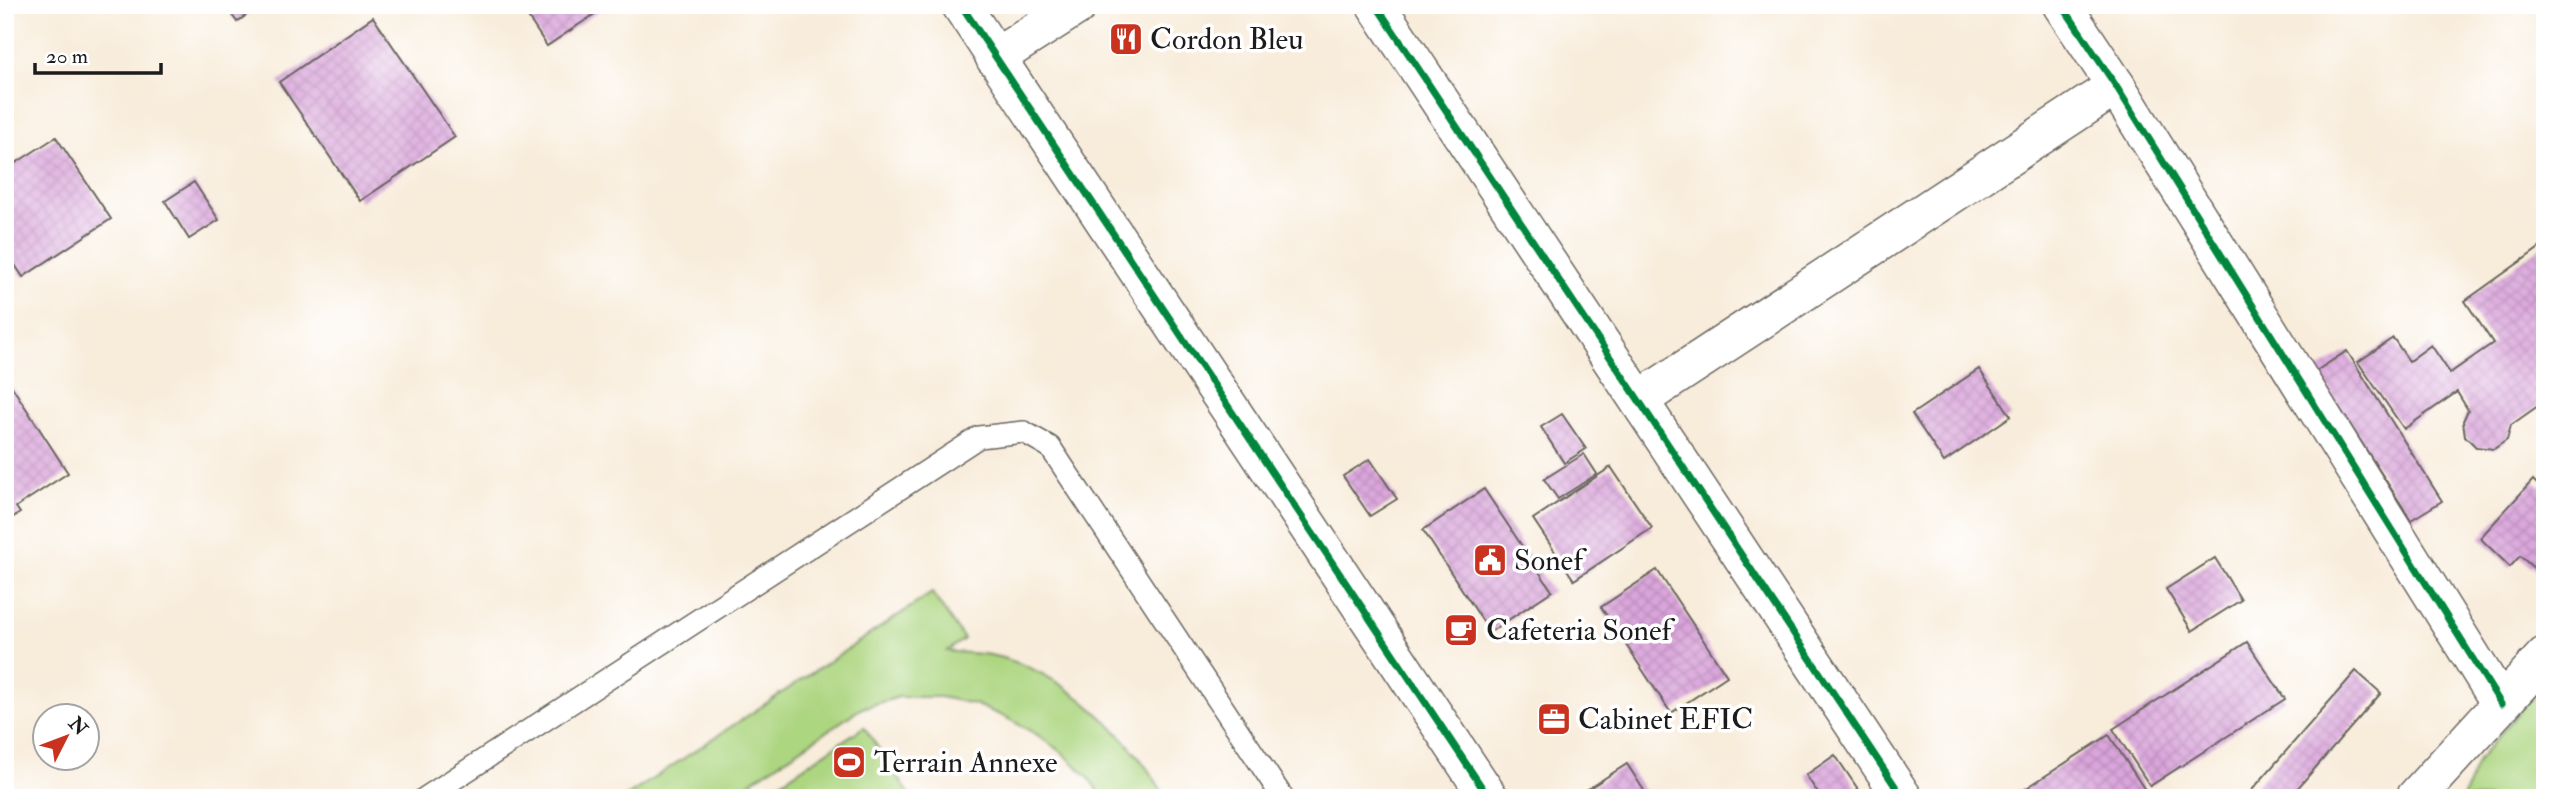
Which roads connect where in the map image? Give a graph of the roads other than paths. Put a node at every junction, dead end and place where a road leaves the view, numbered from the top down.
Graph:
1 (961, 5) edge
2 (1078, 5) edge
3 (1376, 5) edge
4 (2062, 5) edge
5 (995, 58) junction
6 (2116, 86) junction
7 (1639, 400) junction
8 (2545, 656) edge
9 (2501, 704) junction
10 (425, 798) edge
11 (1283, 798) edge
12 (1489, 798) edge
13 (1903, 798) edge
14 (2415, 798) edge

1 - 5 street
2 - 5 street
3 - 7 street
4 - 6 street
5 - 12 street
6 - 7 street
6 - 9 street
7 - 13 street
8 - 9 street
9 - 14 street
10 - 11 lane

